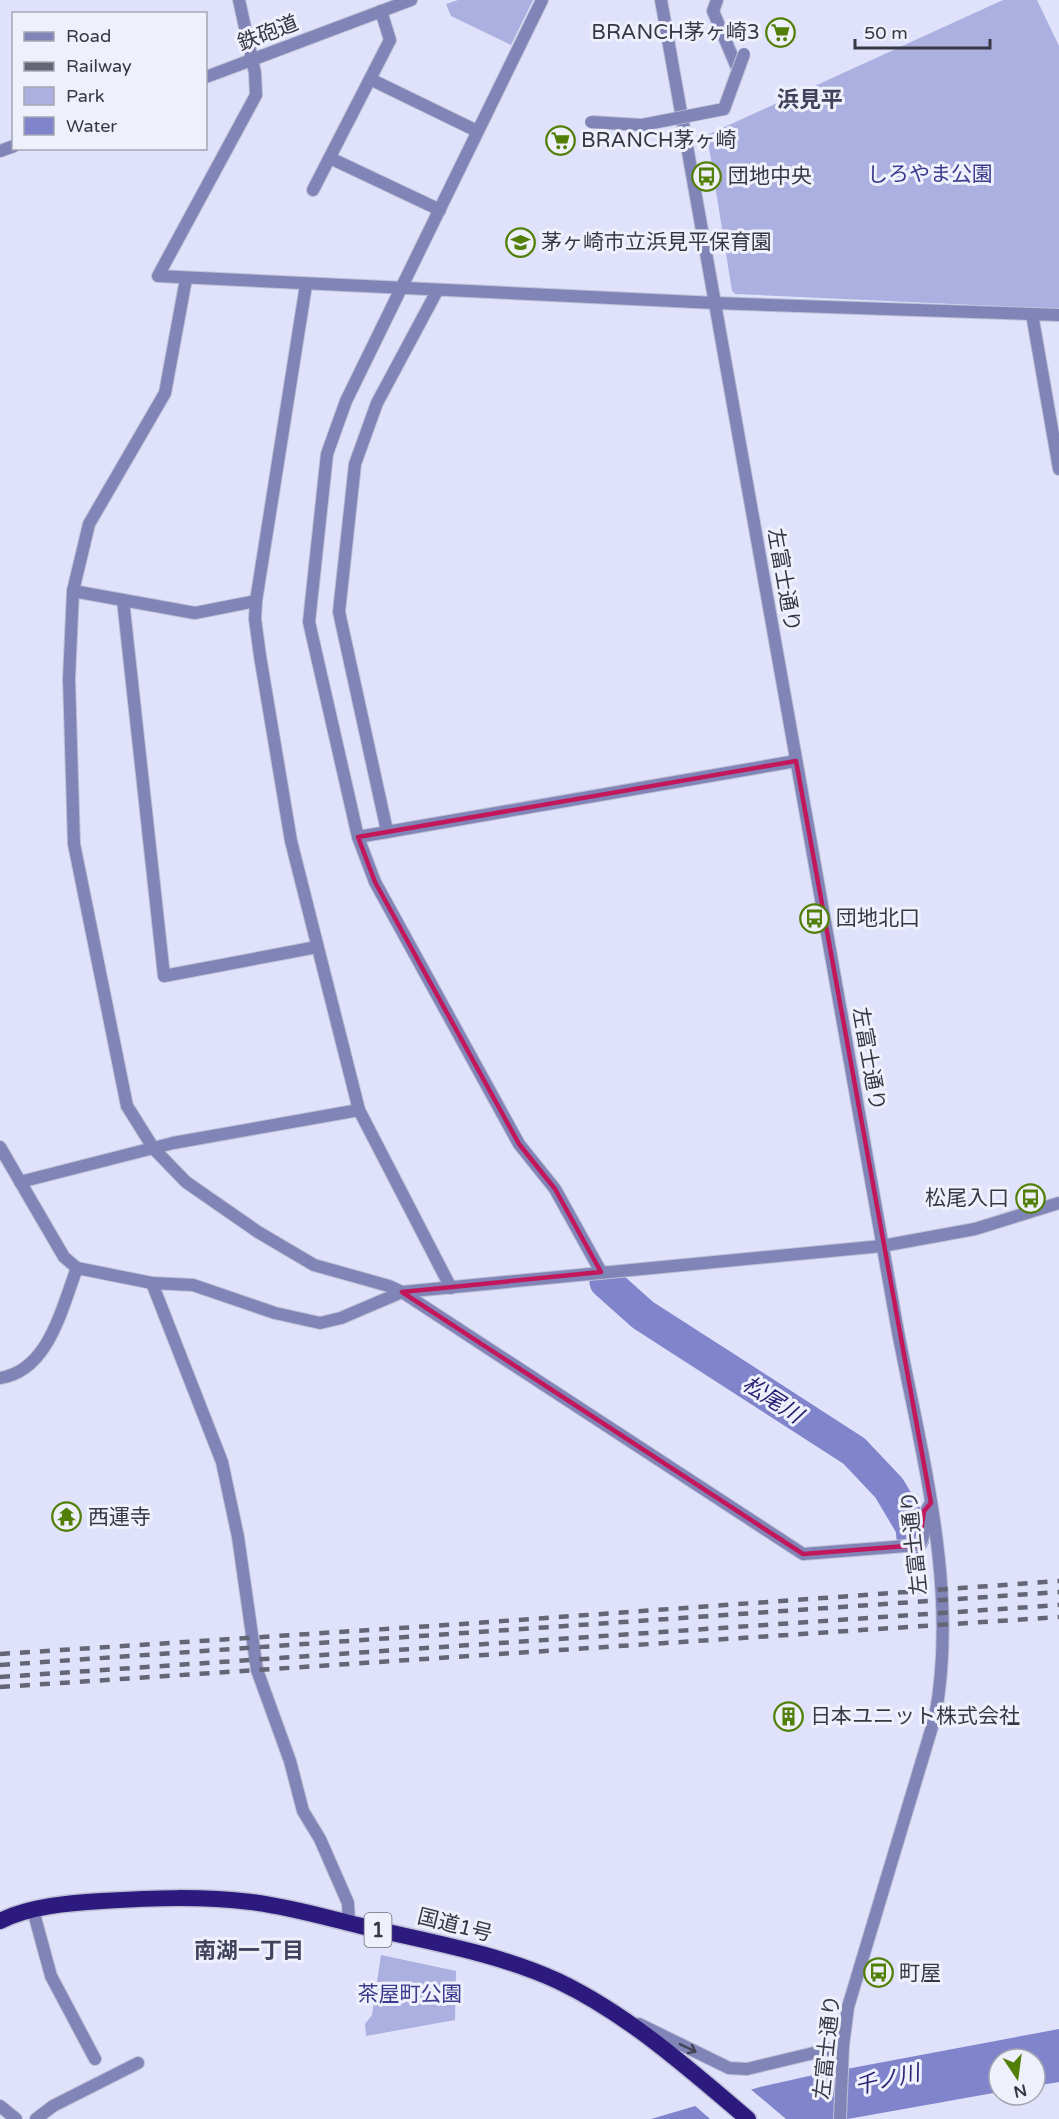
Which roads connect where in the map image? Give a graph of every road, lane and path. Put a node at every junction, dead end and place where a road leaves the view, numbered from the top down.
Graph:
1 (239, 0) edge
2 (411, 0) edge
3 (542, 0) edge
4 (661, 0) edge
5 (717, 0) edge
6 (381, 10) junction
7 (744, 54) dead end
8 (252, 60) junction
9 (738, 70) junction
10 (207, 77) edge
11 (370, 79) junction
12 (591, 122) dead end
13 (477, 131) junction
14 (330, 158) junction
15 (313, 190) dead end
16 (440, 210) junction
17 (186, 279) junction
18 (306, 285) junction
19 (402, 289) junction
20 (437, 291) junction
21 (715, 303) junction
22 (1032, 314) junction
23 (1059, 315) edge
24 (1059, 469) edge
25 (73, 591) junction
26 (123, 600) junction
27 (256, 601) junction
28 (796, 761) junction
29 (387, 831) junction
30 (358, 837) junction
31 (317, 947) junction
32 (358, 1110) junction
33 (0, 1147) edge
34 (154, 1149) junction
35 (20, 1182) junction
36 (1059, 1203) edge
37 (882, 1246) junction
38 (77, 1268) junction
39 (601, 1272) junction
40 (152, 1283) junction
41 (451, 1288) junction
42 (402, 1292) junction
43 (0, 1378) edge
44 (931, 1503) junction
45 (33, 1910) junction
46 (0, 1921) edge
47 (349, 1924) junction
48 (617, 2013) junction
49 (843, 2049) junction
50 (95, 2059) dead end
51 (138, 2062) dead end
52 (0, 2106) edge
53 (16, 2119) edge
54 (36, 2119) edge
55 (748, 2119) edge
56 (840, 2119) edge

1 - 8 street
2 - 6 street, 鉄砲道
3 - 13 street
4 - 21 street, 左富士通り
5 - 9 street
6 - 8 street, 鉄砲道
6 - 11 street
7 - 9 street, bridge
8 - 10 street, 鉄砲道
8 - 17 street
9 - 12 street, bridge
11 - 13 street
11 - 14 street
13 - 16 street
14 - 15 street
14 - 16 street
16 - 19 street
17 - 18 street
17 - 25 street
18 - 19 street
18 - 27 street
19 - 20 street
19 - 30 street
20 - 21 street
20 - 29 street
21 - 22 street
21 - 28 street, 左富士通り
22 - 23 street
22 - 24 street
25 - 26 street
25 - 34 street
26 - 27 street
26 - 31 street
27 - 31 street
28 - 29 street
28 - 37 street, 左富士通り
29 - 30 street
30 - 39 street
31 - 32 street
32 - 34 street
32 - 41 street
33 - 35 street
34 - 35 street
34 - 42 street
35 - 38 street
36 - 37 street
37 - 39 street
37 - 44 street, 左富士通り
38 - 40 street
38 - 43 street
39 - 41 street
40 - 42 street
40 - 47 street
41 - 42 street
42 - 44 street
44 - 49 street, 左富士通り
45 - 46 highway, 国道1号 / 1
45 - 47 highway, 国道1号 / 1
45 - 50 street
47 - 48 highway, 国道1号 / 1
48 -> 49 street
48 - 55 highway, 国道1号 / 1
49 - 56 street, 左富士通り
51 - 54 street
52 - 53 street

